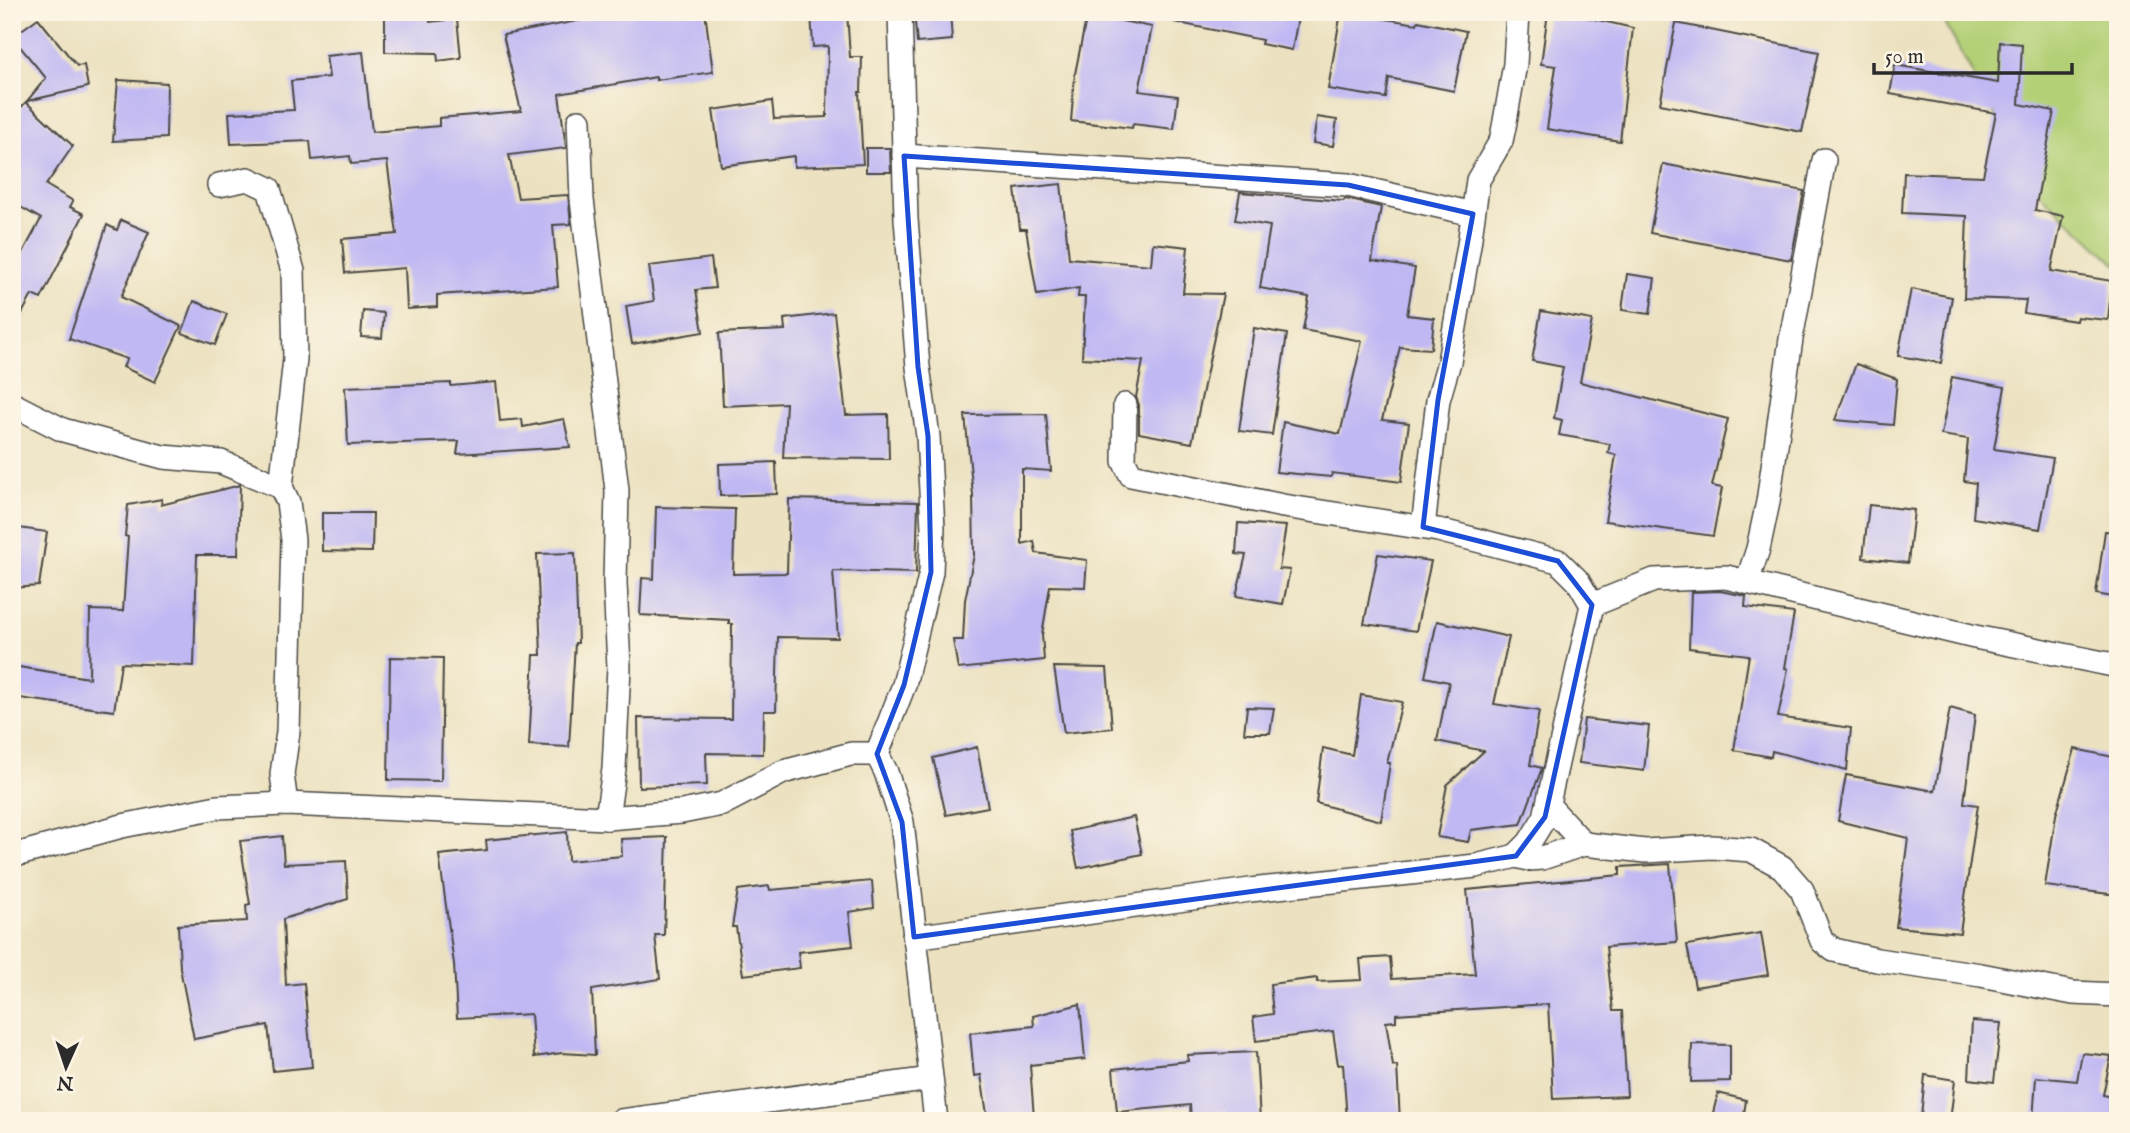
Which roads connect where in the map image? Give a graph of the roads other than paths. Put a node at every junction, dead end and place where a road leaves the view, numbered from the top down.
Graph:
1 (900, 12) edge
2 (1518, 12) edge
3 (579, 121) dead end
4 (904, 156) junction
5 (1824, 160) dead end
6 (219, 185) dead end
7 (1473, 214) junction
8 (12, 404) edge
9 (1125, 405) dead end
10 (281, 486) junction
11 (1423, 527) junction
12 (1747, 582) junction
13 (1592, 605) junction
14 (2118, 666) edge
15 (877, 754) junction
16 (286, 804) junction
17 (1548, 805) junction
18 (607, 818) junction
19 (1584, 844) junction
20 (12, 856) edge
21 (1516, 856) junction
22 (914, 937) junction
23 (2118, 995) edge
24 (931, 1079) junction
25 (621, 1121) edge
26 (936, 1121) edge

1 - 4 street
2 - 7 street
3 - 18 street
4 - 7 street
4 - 15 street
5 - 12 street
6 - 10 street
7 - 11 street
8 - 10 street
9 - 11 street
10 - 16 street
11 - 13 street
12 - 13 street
12 - 14 street
13 - 17 street
15 - 18 street
15 - 22 street
16 - 18 street
16 - 20 street
17 - 19 street
17 - 21 street
19 - 21 street
19 - 23 street
21 - 22 street
22 - 24 street
24 - 25 street
24 - 26 street

